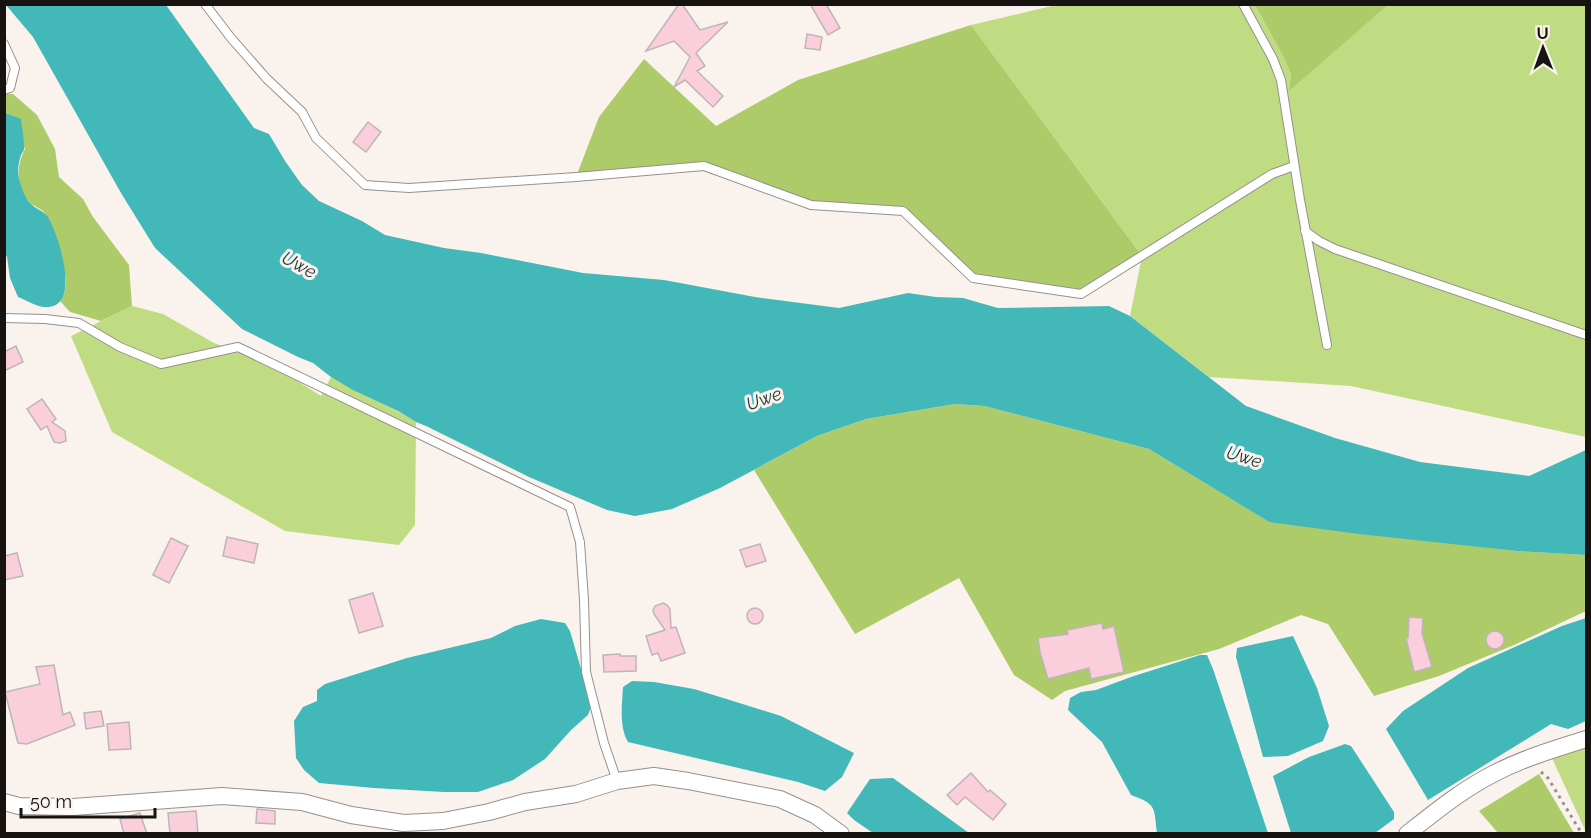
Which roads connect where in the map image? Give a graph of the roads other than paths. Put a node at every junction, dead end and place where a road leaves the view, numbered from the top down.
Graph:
1 (205, 4) edge
2 (1243, 4) edge
3 (4, 44) edge
4 (4, 90) edge
5 (1294, 166) junction
6 (1305, 231) junction
7 (4, 318) edge
8 (1587, 335) edge
9 (1327, 345) dead end
10 (1587, 739) edge
11 (617, 781) junction
12 (4, 802) edge
13 (841, 834) edge
14 (1407, 834) edge

1 - 5 lane
2 - 5 lane
3 - 4 lane
5 - 6 lane
6 - 8 lane
6 - 9 lane
7 - 11 lane
10 - 14 street
11 - 12 street
11 - 13 street

